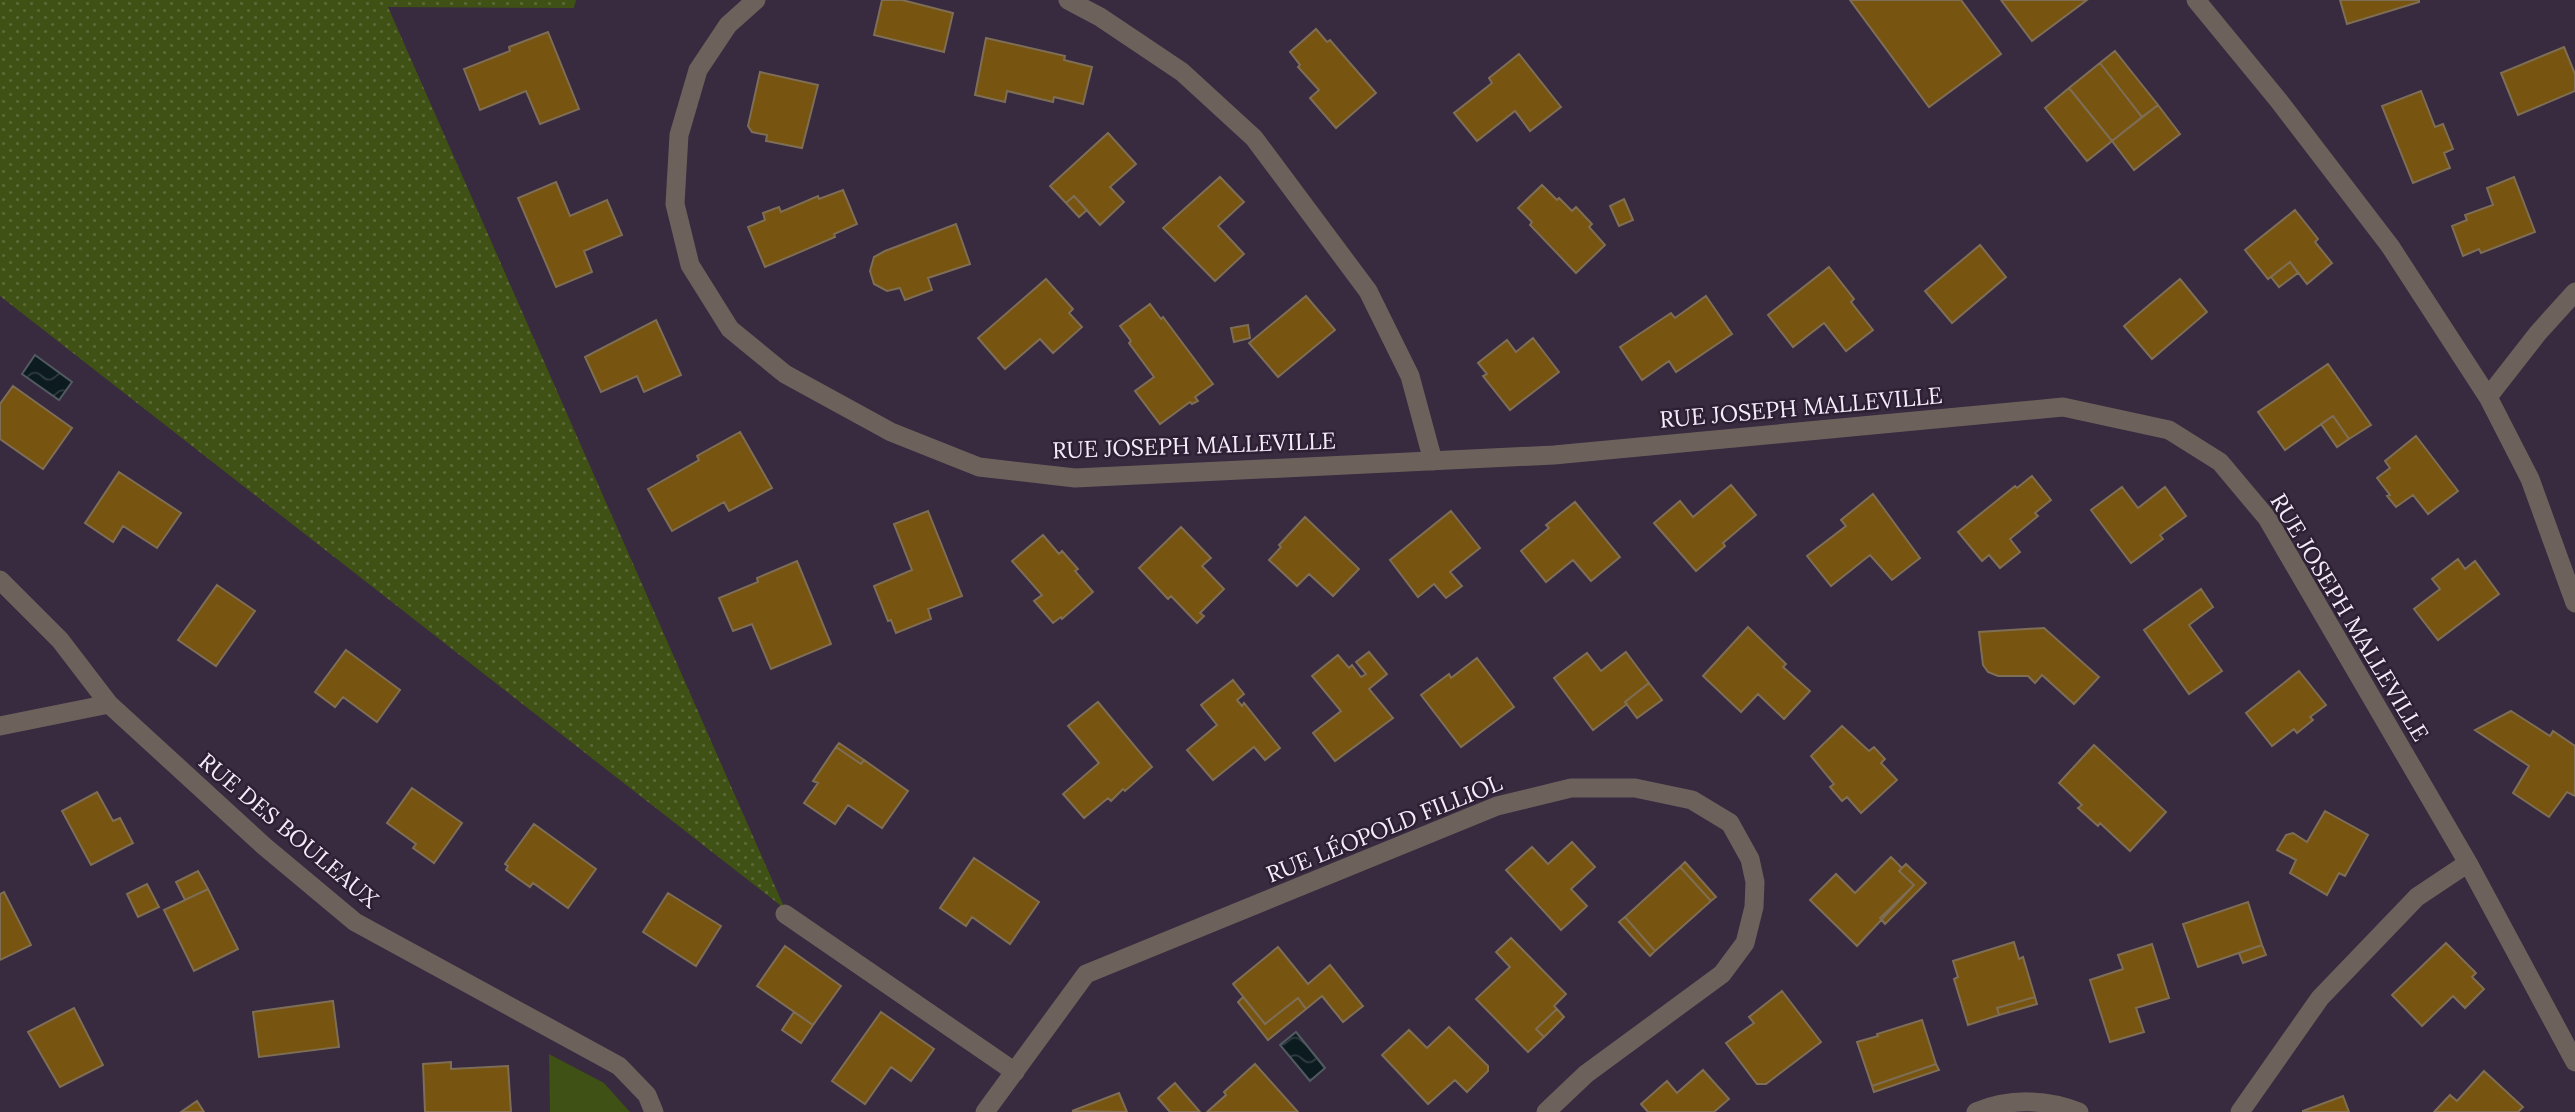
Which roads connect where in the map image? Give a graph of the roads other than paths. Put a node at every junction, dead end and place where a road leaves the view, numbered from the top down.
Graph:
1 (756, 0) edge
2 (1068, 0) edge
3 (2196, 0) edge
4 (2575, 292) edge
5 (2488, 397) junction
6 (1433, 461) junction
7 (0, 580) edge
8 (2575, 603) edge
9 (109, 704) junction
10 (0, 726) edge
11 (2468, 863) junction
12 (785, 914) dead end
13 (2575, 1062) edge
14 (1015, 1072) junction
15 (654, 1112) edge
16 (985, 1112) edge
17 (1546, 1112) edge
18 (1976, 1112) edge
19 (2079, 1112) edge
20 (2240, 1112) edge

1 - 6 street, RUE JOSEPH MALLEVILLE
2 - 6 street
3 - 5 street
4 - 5 street
5 - 8 street
6 - 11 street, RUE JOSEPH MALLEVILLE
7 - 9 street, RUE DES BOULEAUX
9 - 10 street
9 - 15 street, RUE DES BOULEAUX
11 - 13 street, RUE JOSEPH MALLEVILLE
11 - 20 street
12 - 14 street
14 - 16 street, RUE LÉOPOLD FILLIOL
14 - 17 street, RUE LÉOPOLD FILLIOL
18 - 19 street

